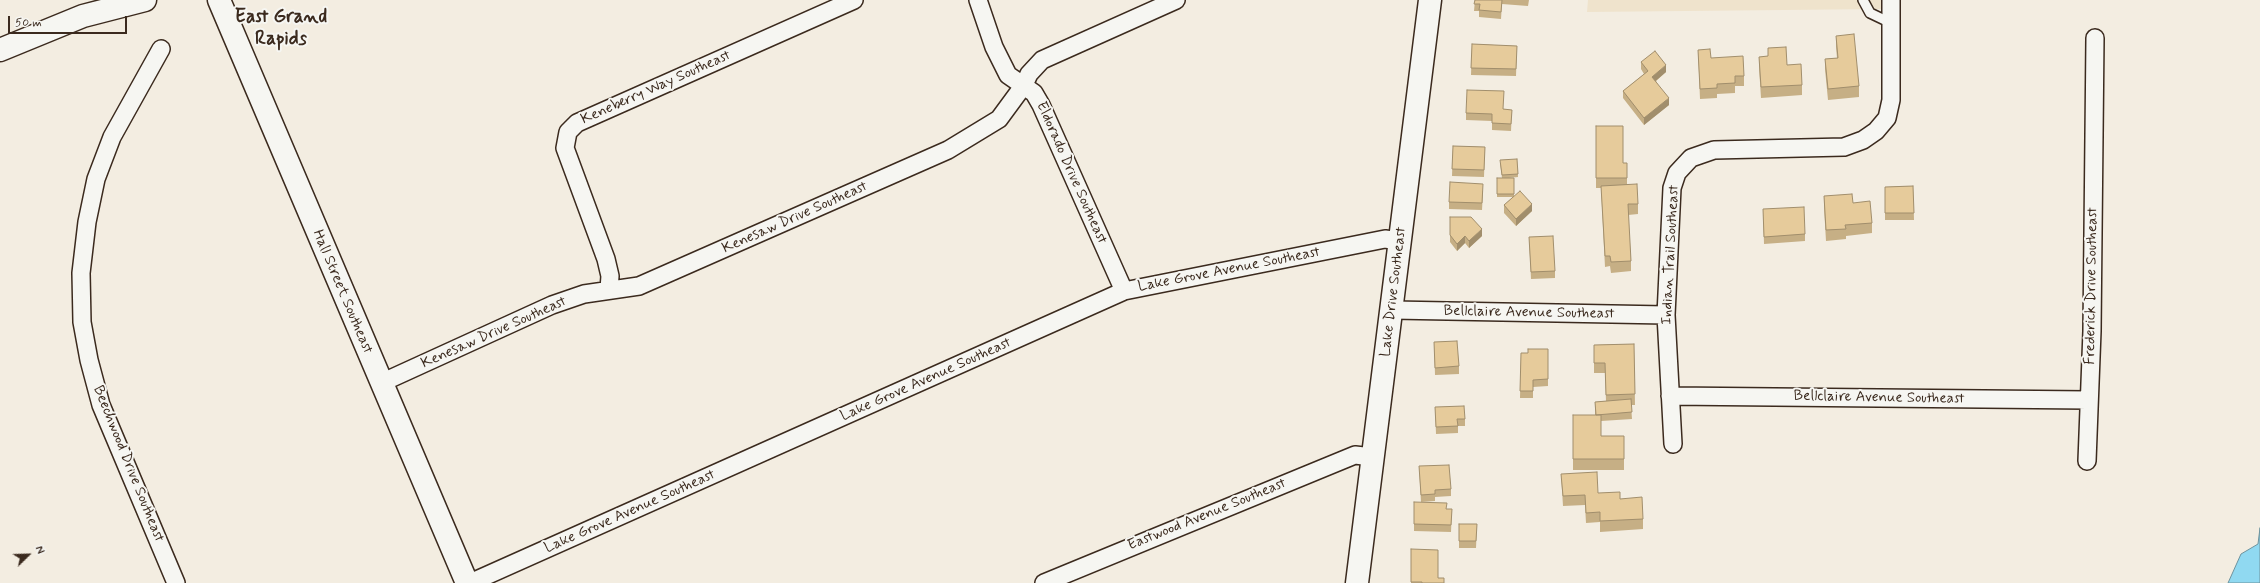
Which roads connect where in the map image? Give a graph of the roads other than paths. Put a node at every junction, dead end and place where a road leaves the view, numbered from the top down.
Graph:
1 (145, 0) edge
2 (218, 0) edge
3 (854, 0) edge
4 (978, 0) edge
5 (1176, 0) edge
6 (1430, 0) edge
7 (1863, 0) edge
8 (1891, 0) edge
9 (109, 4) edge
10 (1146, 6) edge
11 (1892, 23) junction
12 (2095, 38) dead end
13 (161, 49) dead end
14 (0, 50) edge
15 (1024, 85) junction
16 (1400, 241) junction
17 (609, 289) junction
18 (1124, 292) junction
19 (1393, 310) junction
20 (1666, 316) junction
21 (381, 383) junction
22 (1670, 396) junction
23 (2088, 400) junction
24 (1672, 444) dead end
25 (1372, 457) junction
26 (2087, 461) dead end
27 (176, 583) edge
28 (467, 583) edge
29 (470, 583) edge
30 (1044, 583) edge
31 (1357, 583) edge

1 - 9 main road
2 - 21 main road, Hall Street Southeast
3 - 17 street, Keneberry Way Southeast
4 - 15 street, Eldorado Drive Southeast
5 - 10 street, Kenesaw Drive Southeast
6 - 16 main road, Lake Drive Southeast
7 - 11 lane
8 - 11 street, Indian Trail Southeast
9 - 14 main road
10 - 15 street, Kenesaw Drive Southeast
11 - 20 street, Indian Trail Southeast
12 - 23 street, Frederick Drive Southeast
13 - 27 street, Beechwood Drive Southeast
15 - 17 street, Kenesaw Drive Southeast
15 - 18 street, Eldorado Drive Southeast
16 - 18 street, Lake Grove Avenue Southeast
16 - 19 main road, Lake Drive Southeast
17 - 21 street, Kenesaw Drive Southeast
18 - 29 street, Lake Grove Avenue Southeast
19 - 20 street, Bellclaire Avenue Southeast
19 - 25 main road, Lake Drive Southeast
20 - 22 street, Indian Trail Southeast
21 - 28 main road, Hall Street Southeast
22 - 23 street, Bellclaire Avenue Southeast
22 - 24 street, Indian Trail Southeast
23 - 26 street, Frederick Drive Southeast
25 - 30 street, Eastwood Avenue Southeast
25 - 31 main road, Lake Drive Southeast

